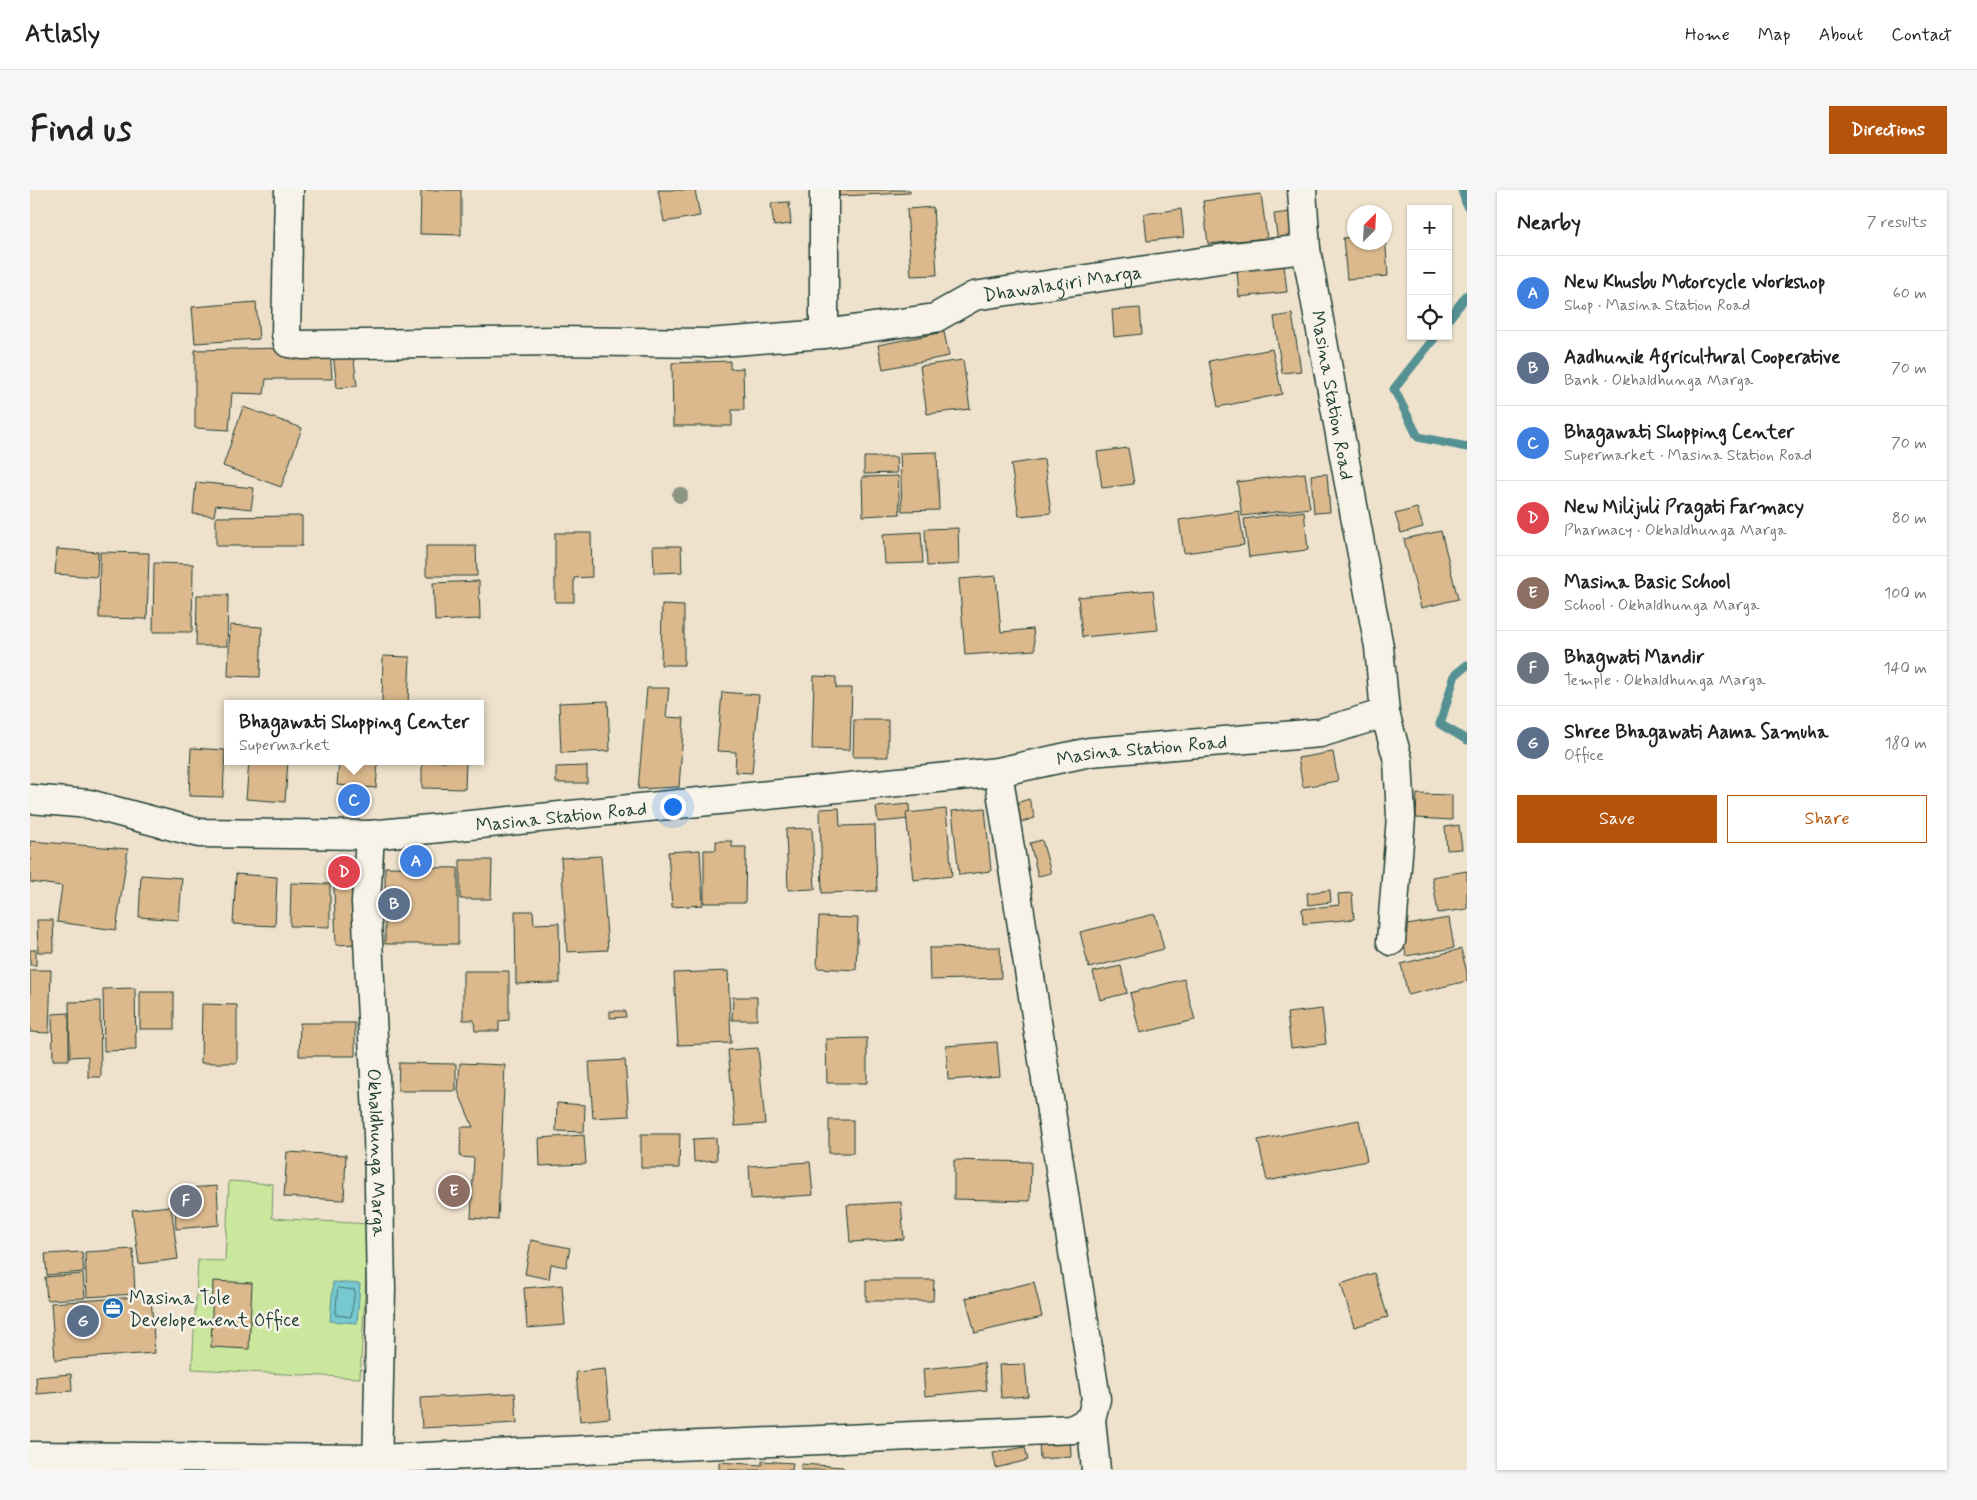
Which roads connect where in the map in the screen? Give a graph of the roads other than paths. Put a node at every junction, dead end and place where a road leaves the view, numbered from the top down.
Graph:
1 (289, 190) edge
2 (824, 190) edge
3 (1302, 190) edge
4 (1306, 249) junction
5 (824, 334) junction
6 (1385, 713) junction
7 (998, 772) junction
8 (30, 799) edge
9 (370, 835) junction
10 (1391, 941) dead end
11 (1091, 1419) junction
12 (30, 1456) edge
13 (377, 1465) edge
14 (1096, 1470) edge

1 - 5 street, Dhawalagiri Marga
2 - 5 street
3 - 4 street, Masina Station Road
4 - 5 street, Dhawalagiri Marga
4 - 6 street, Masina Station Road
6 - 7 street, Masina Station Road
6 - 10 street
7 - 9 street, Masina Station Road
7 - 11 street
8 - 9 street, Masina Station Road
9 - 13 street, Okhaldhunga Marga
11 - 13 street
11 - 14 street
12 - 13 street

